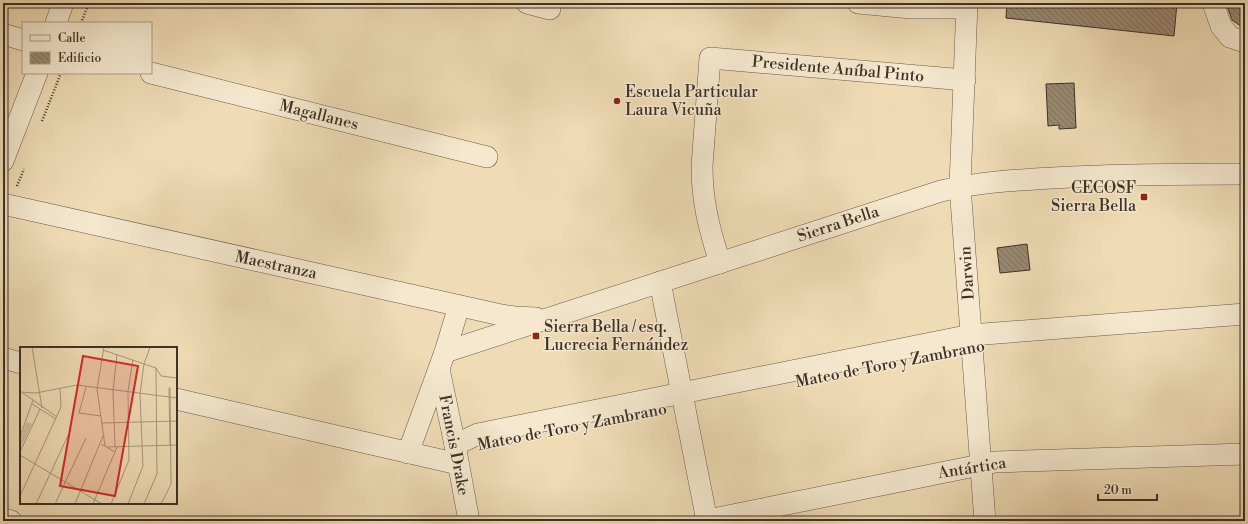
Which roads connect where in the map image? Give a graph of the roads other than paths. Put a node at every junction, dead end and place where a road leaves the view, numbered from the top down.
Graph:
1 (63, 3) edge
2 (527, 3) edge
3 (858, 3) edge
4 (1213, 3) edge
5 (550, 10) dead end
6 (967, 12) edge
7 (56, 22) edge
8 (3, 34) edge
9 (22, 40) edge
10 (1245, 42) edge
11 (152, 73) edge
12 (37, 74) edge
13 (965, 80) junction
14 (487, 157) dead end
15 (3, 162) edge
16 (1245, 174) edge
17 (960, 186) junction
18 (3, 204) edge
19 (720, 262) junction
20 (660, 282) junction
21 (459, 306) junction
22 (1245, 314) edge
23 (549, 318) junction
24 (1245, 325) edge
25 (972, 340) junction
26 (3, 358) edge
27 (442, 360) junction
28 (20, 363) edge
29 (177, 399) edge
30 (683, 399) junction
31 (408, 453) junction
32 (1245, 454) edge
33 (457, 455) junction
34 (1245, 466) edge
35 (981, 472) junction
36 (3, 519) edge
37 (12, 521) edge
38 (470, 521) edge
39 (706, 521) edge
40 (770, 521) edge
41 (985, 521) edge

1 - 7 street
2 - 5 street
3 - 6 street
4 - 10 street
6 - 13 street, Darwin
8 - 9 street
11 - 14 street, Magallanes
12 - 15 street
13 - 17 street, Darwin
13 - 19 street, Presidente Aníbal Pinto
16 - 17 street, Sierra Bella
17 - 19 street, Sierra Bella
17 - 25 street, Darwin
18 - 21 street, Maestranza
19 - 20 street, Sierra Bella
20 - 23 street, Sierra Bella
20 - 30 street
21 - 23 street, Maestranza
21 - 27 street
22 - 25 street, Mateo de Toro y Zambrano
23 - 27 street, Sierra Bella
24 - 25 street, Mateo de Toro y Zambrano
25 - 30 street, Mateo de Toro y Zambrano
25 - 35 street, Darwin
26 - 28 street
27 - 31 street
27 - 33 street, Francis Drake
29 - 31 street, Mateo de Toro y Zambrano
30 - 33 street, Mateo de Toro y Zambrano
30 - 39 street
31 - 33 street, Mateo de Toro y Zambrano
32 - 35 street, Antártica
33 - 38 street, Francis Drake
34 - 35 street, Antártica
35 - 39 street, Antártica
35 - 40 street, Antártica
35 - 41 street, Darwin
36 - 37 street

